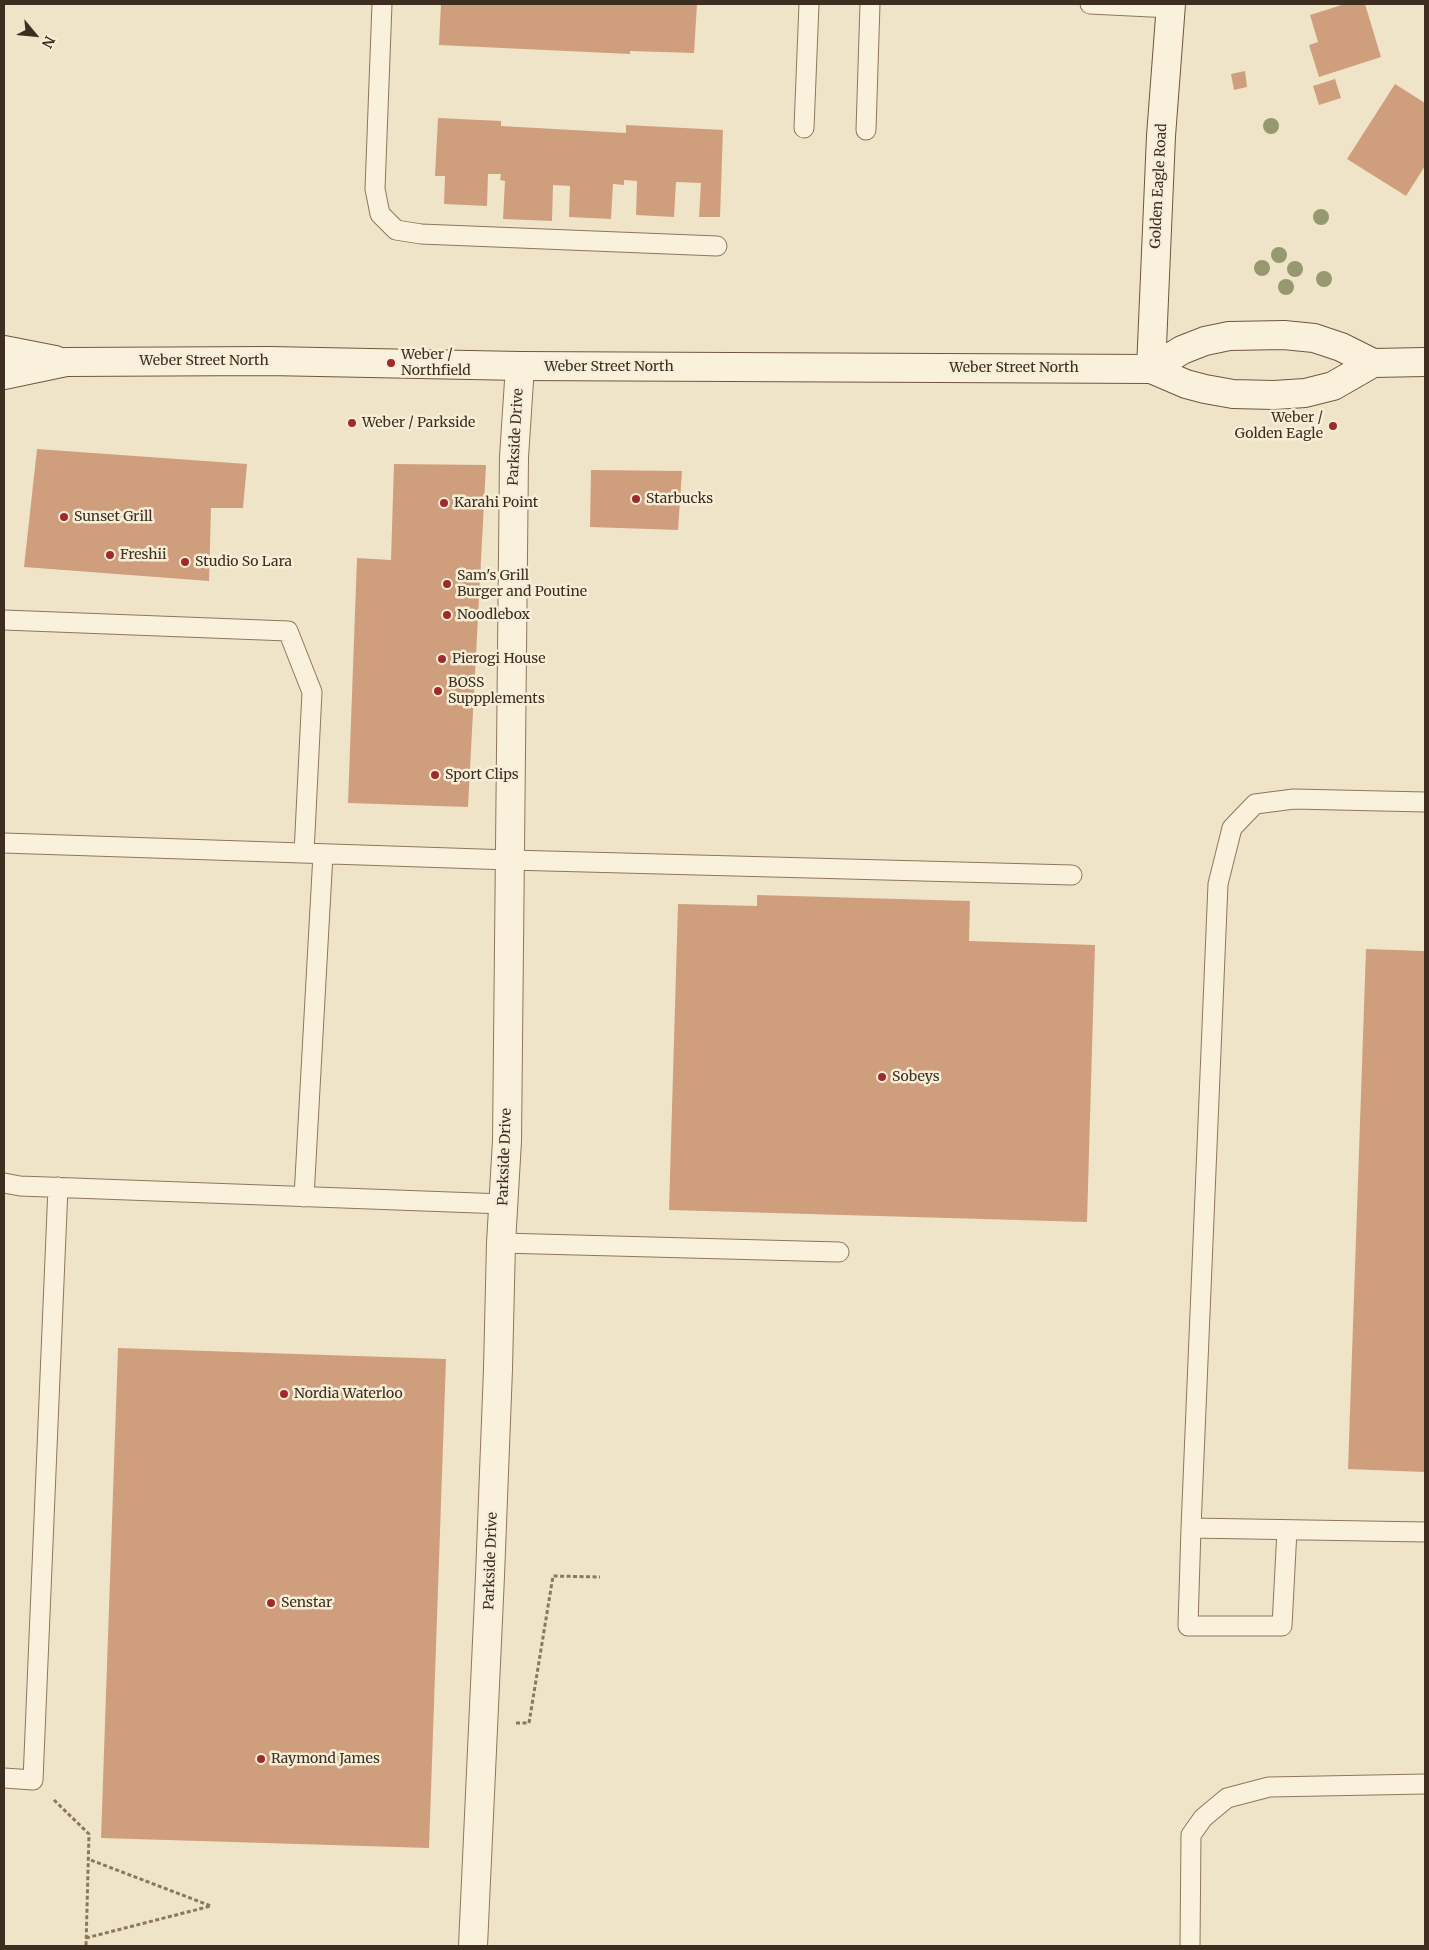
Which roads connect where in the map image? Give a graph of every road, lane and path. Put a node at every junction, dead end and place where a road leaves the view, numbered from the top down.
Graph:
1 (382, 4) edge
2 (809, 4) edge
3 (870, 4) edge
4 (1090, 4) edge
5 (1171, 6) edge
6 (804, 128) dead end
7 (866, 130) dead end
8 (717, 246) dead end
9 (4, 350) edge
10 (66, 362) junction
11 (1425, 362) edge
12 (1373, 363) junction
13 (520, 366) junction
14 (1151, 369) junction
15 (4, 376) edge
16 (4, 620) edge
17 (1425, 802) edge
18 (4, 843) edge
19 (304, 853) junction
20 (324, 854) junction
21 (510, 860) junction
22 (1072, 875) dead end
23 (4, 1183) edge
24 (58, 1187) junction
25 (304, 1197) junction
26 (504, 1204) junction
27 (501, 1243) junction
28 (839, 1252) dead end
29 (1191, 1528) junction
30 (1287, 1530) junction
31 (1425, 1532) edge
32 (600, 1577) dead end
33 (511, 1723) dead end
34 (4, 1778) edge
35 (33, 1780) junction
36 (1425, 1784) edge
37 (88, 1860) junction
38 (86, 1938) junction
39 (86, 1946) edge
40 (473, 1946) edge
41 (1190, 1946) edge

1 - 8 lane
2 - 6 lane
3 - 7 lane
4 - 5 lane
5 - 14 street, Golden Eagle Road
9 - 10 street, Weber Street North
10 - 13 street, Weber Street North
10 - 15 street, Weber Street North
11 - 12 street, Weber Street North
12 - 14 street, Weber Street North
12 - 14 street, Weber Street North
13 - 14 street, Weber Street North
13 - 21 street, Parkside Drive
16 - 19 lane
17 - 29 lane
18 - 19 lane
19 - 20 lane
20 - 21 lane
20 - 25 lane
21 - 22 lane
21 - 26 street, Parkside Drive
23 - 24 lane
24 - 25 lane
24 - 35 lane
25 - 26 lane
26 - 27 street, Parkside Drive
27 - 28 lane
27 - 40 street, Parkside Drive
29 - 30 lane
29 - 30 lane
30 - 31 lane
32 - 33 path
34 - 35 lane
35 - 37 path
36 - 41 lane
37 - 38 path
37 - 38 path
38 - 39 path

